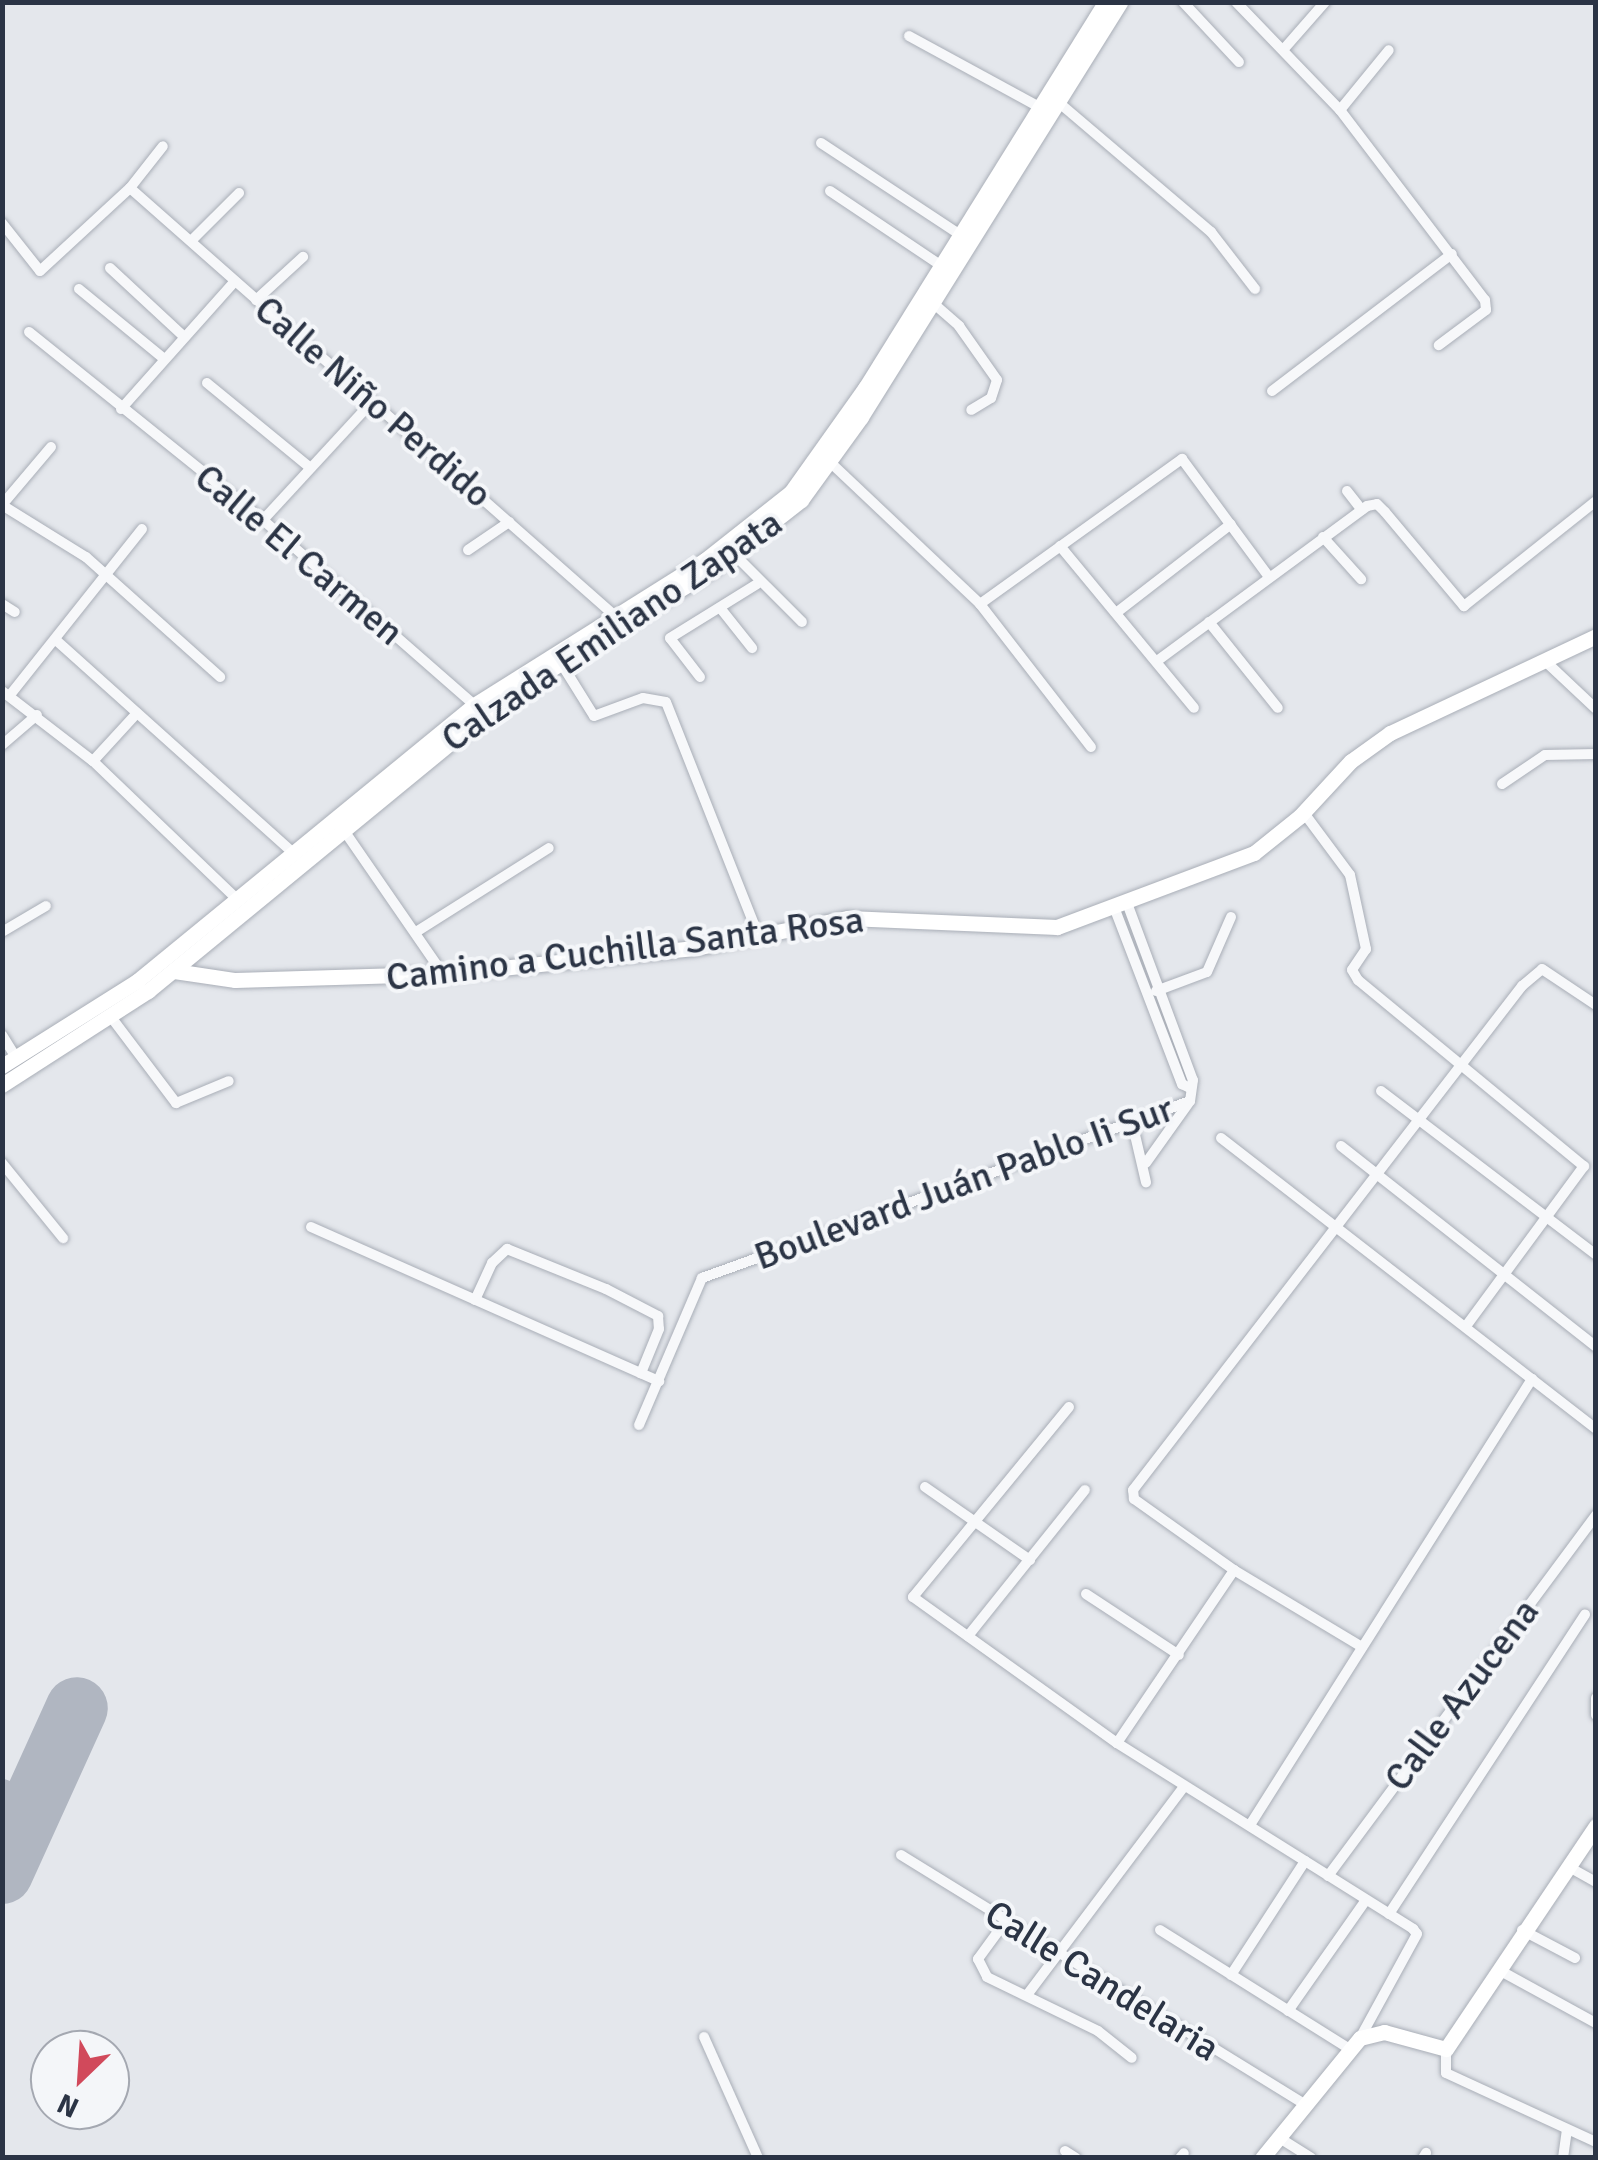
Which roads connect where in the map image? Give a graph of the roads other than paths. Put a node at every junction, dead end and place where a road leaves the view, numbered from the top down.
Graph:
1 (1105, 2) edge
2 (1120, 2) edge
3 (1183, 2) edge
4 (1236, 2) edge
5 (1326, 2) edge
6 (908, 36) dead end
7 (1283, 50) junction
8 (1389, 50) dead end
9 (1239, 62) dead end
10 (1057, 102) junction
11 (1039, 107) junction
12 (1340, 110) junction
13 (821, 143) dead end
14 (162, 146) dead end
15 (130, 188) junction
16 (830, 191) dead end
17 (239, 193) dead end
18 (2, 223) edge
19 (959, 234) junction
20 (190, 241) junction
21 (1452, 254) junction
22 (302, 257) dead end
23 (940, 264) junction
24 (110, 268) dead end
25 (235, 281) junction
26 (79, 289) dead end
27 (1256, 289) dead end
28 (256, 300) junction
29 (933, 303) junction
30 (29, 332) dead end
31 (182, 334) junction
32 (1439, 345) dead end
33 (163, 358) junction
34 (208, 382) dead end
35 (1272, 391) dead end
36 (370, 404) junction
37 (121, 408) junction
38 (972, 410) dead end
39 (51, 447) dead end
40 (830, 462) junction
41 (308, 466) junction
42 (1348, 491) dead end
43 (1596, 500) edge
44 (2, 505) edge
45 (1362, 510) junction
46 (263, 520) junction
47 (510, 522) junction
48 (1231, 524) junction
49 (142, 529) dead end
50 (1324, 536) junction
51 (1060, 546) junction
52 (468, 550) dead end
53 (734, 554) junction
54 (104, 573) junction
55 (1270, 577) junction
56 (1360, 579) dead end
57 (758, 584) junction
58 (2, 604) edge
59 (980, 604) junction
60 (721, 608) junction
61 (15, 612) dead end
62 (1116, 613) junction
63 (615, 616) junction
64 (802, 622) dead end
65 (1209, 622) junction
66 (1596, 636) edge
67 (57, 641) junction
68 (752, 648) dead end
69 (1544, 660) junction
70 (1157, 662) junction
71 (561, 663) junction
72 (220, 677) dead end
73 (700, 677) dead end
74 (6, 693) edge
75 (474, 705) junction
76 (1194, 708) dead end
77 (1278, 708) dead end
78 (1596, 709) edge
79 (137, 713) junction
80 (37, 715) junction
81 (2, 745) edge
82 (1091, 747) dead end
83 (1596, 754) edge
84 (93, 761) junction
85 (1502, 784) dead end
86 (1304, 813) junction
87 (343, 828) junction
88 (549, 848) dead end
89 (297, 858) junction
90 (236, 898) junction
91 (1121, 905) junction
92 (46, 906) dead end
93 (1231, 917) dead end
94 (2, 932) edge
95 (416, 932) junction
96 (759, 937) junction
97 (174, 971) junction
98 (442, 974) junction
99 (1158, 991) junction
100 (1145, 994) junction
101 (1596, 1005) edge
102 (111, 1016) junction
103 (2, 1035) edge
104 (9, 1062) edge
105 (1458, 1062) junction
106 (229, 1081) dead end
107 (2, 1086) edge
108 (1190, 1088) junction
109 (1381, 1091) dead end
110 (1190, 1101) junction
111 (1418, 1121) junction
112 (1132, 1122) junction
113 (1222, 1138) dead end
114 (1340, 1146) dead end
115 (2, 1163) edge
116 (1146, 1163) junction
117 (1375, 1172) junction
118 (1146, 1182) dead end
119 (1548, 1220) junction
120 (1337, 1225) junction
121 (311, 1227) dead end
122 (63, 1238) dead end
123 (1596, 1256) edge
124 (1504, 1273) junction
125 (475, 1300) junction
126 (1466, 1326) junction
127 (1596, 1347) edge
128 (640, 1373) junction
129 (1532, 1379) junction
130 (659, 1382) junction
131 (1069, 1407) dead end
132 (639, 1425) dead end
133 (1596, 1430) edge
134 (925, 1488) dead end
135 (1084, 1490) dead end
136 (1596, 1515) edge
137 (975, 1522) junction
138 (1030, 1560) junction
139 (1234, 1570) junction
140 (1086, 1594) dead end
141 (1585, 1614) dead end
142 (968, 1636) junction
143 (1364, 1642) junction
144 (1178, 1655) junction
145 (1596, 1698) edge
146 (1596, 1715) edge
147 (1117, 1743) junction
148 (1184, 1786) junction
149 (1250, 1825) junction
150 (1596, 1826) edge
151 (901, 1855) dead end
152 (1305, 1861) junction
153 (1568, 1866) junction
154 (1328, 1876) junction
155 (1596, 1882) edge
156 (1366, 1900) junction
157 (1389, 1914) junction
158 (1006, 1922) junction
159 (1522, 1929) junction
160 (1160, 1930) dead end
161 (1056, 1954) junction
162 (1575, 1958) dead end
163 (1499, 1970) junction
164 (1231, 1975) junction
165 (1027, 1995) junction
166 (1288, 2011) junction
167 (1596, 2024) edge
168 (704, 2037) dead end
169 (1354, 2043) junction
170 (1446, 2049) junction
171 (1132, 2058) dead end
172 (1304, 2104) junction
173 (1567, 2130) junction
174 (1278, 2137) junction
175 (1596, 2142) edge
176 (1065, 2150) dead end
177 (758, 2158) edge
178 (1076, 2158) edge
179 (1262, 2158) edge
180 (1311, 2158) edge
181 (1564, 2158) edge

1 - 11 main road, Calzada Emiliano Zapata
2 - 10 main road, Calzada Emiliano Zapata
3 - 9 street
4 - 7 street
5 - 7 street
6 - 11 street
7 - 12 street
8 - 12 street
10 - 27 street
10 - 29 main road, Calzada Emiliano Zapata
11 - 19 main road, Calzada Emiliano Zapata
12 - 21 street
13 - 19 street
14 - 15 street
15 - 18 street
15 - 20 street, Calle Niño Perdido
16 - 23 street
17 - 20 street
19 - 23 main road, Calzada Emiliano Zapata
20 - 25 street, Calle Niño Perdido
21 - 32 street
21 - 35 street
22 - 28 street
23 - 63 main road, Calzada Emiliano Zapata
24 - 31 street
25 - 28 street, Calle Niño Perdido
25 - 31 street
26 - 33 street
28 - 36 street, Calle Niño Perdido
29 - 38 street
29 - 40 main road, Calzada Emiliano Zapata
30 - 37 street, Calle El Carmen
31 - 33 street
33 - 37 street
34 - 41 street
36 - 41 street
36 - 47 street, Calle Niño Perdido
37 - 46 street, Calle El Carmen
39 - 44 street
40 - 53 main road, Calzada Emiliano Zapata
40 - 59 street
41 - 46 street
42 - 45 street
43 - 45 street
44 - 54 street
45 - 50 street
46 - 75 street, Calle El Carmen
47 - 52 street
47 - 63 street, Calle Niño Perdido
48 - 51 street
48 - 55 street
48 - 62 street
49 - 54 street
50 - 55 street
50 - 56 street
51 - 59 street
51 - 62 street
53 - 57 street
53 - 71 main road, Calzada Emiliano Zapata
54 - 67 street
54 - 72 street
55 - 65 street
57 - 60 street
57 - 64 street
58 - 61 street
59 - 82 street
60 - 68 street
60 - 73 street
62 - 70 street
63 - 75 main road, Calzada Emiliano Zapata
65 - 70 street
65 - 77 street
66 - 69 main road, Camino a Cuchilla Santa Rosa
67 - 74 street
67 - 79 street
69 - 78 street
69 - 86 main road, Camino a Cuchilla Santa Rosa
70 - 76 street
71 - 87 main road, Calzada Emiliano Zapata
71 - 96 street
74 - 80 street
75 - 89 main road, Calzada Emiliano Zapata
79 - 84 street
79 - 89 street
80 - 81 street
80 - 84 street
83 - 85 street
84 - 90 street
86 - 91 main road, Camino a Cuchilla Santa Rosa
86 - 105 street
87 - 89 main road, Calzada Emiliano Zapata
87 - 95 street
88 - 95 street
89 - 90 main road, Calzada Emiliano Zapata
89 - 97 main road, Calzada Emiliano Zapata
90 - 104 main road, Calzada Emiliano Zapata
91 - 96 main road, Camino a Cuchilla Santa Rosa
91 - 99 street
91 - 100 street
92 - 94 street
93 - 99 street
95 - 98 street
96 - 98 main road, Camino a Cuchilla Santa Rosa
97 - 98 main road, Camino a Cuchilla Santa Rosa
97 - 102 main road, Calzada Emiliano Zapata
99 - 100 street
99 - 108 street
100 - 108 street
101 - 105 street
102 - 106 street
102 - 107 main road, Calzada Emiliano Zapata
103 - 104 street
105 - 111 street
105 - 119 street
108 - 110 street
109 - 111 street
110 - 112 street, Boulevard Juán Pablo Ii Sur
110 - 116 street
111 - 117 street
111 - 119 street
112 - 116 street
112 - 130 street, Boulevard Juán Pablo Ii Sur
113 - 120 street
114 - 117 street
115 - 122 street
116 - 118 street
117 - 120 street
117 - 124 street
119 - 123 street
119 - 124 street
120 - 126 street
120 - 139 street
121 - 125 street
124 - 126 street
124 - 127 street
125 - 128 street
125 - 128 street
126 - 129 street
128 - 130 street
129 - 133 street
129 - 143 street
130 - 132 street, Boulevard Juán Pablo Ii Sur
131 - 137 street
134 - 137 street
135 - 138 street
136 - 154 street, Calle Azucena
137 - 138 street
137 - 142 street
138 - 142 street
139 - 143 street
139 - 144 street
140 - 144 street
141 - 157 street
142 - 147 street
143 - 149 street
144 - 147 street
145 - 146 street
147 - 148 street
148 - 149 street
148 - 161 street
149 - 152 street
150 - 153 main road
151 - 158 street, Calle Candelaria
152 - 154 street
152 - 164 street
153 - 155 street
153 - 159 main road
154 - 156 street
156 - 157 street
156 - 166 street
157 - 169 street
158 - 161 street, Calle Candelaria
158 - 165 street
159 - 162 street
159 - 163 main road
160 - 164 street
161 - 165 street
161 - 172 street, Calle Candelaria
163 - 167 street
163 - 170 main road
164 - 166 street
165 - 171 street
166 - 169 street
168 - 177 street
169 - 170 main road
169 - 172 main road
170 - 173 street
172 - 174 main road
173 - 175 street
173 - 181 street
174 - 179 main road
174 - 180 street
176 - 178 street

